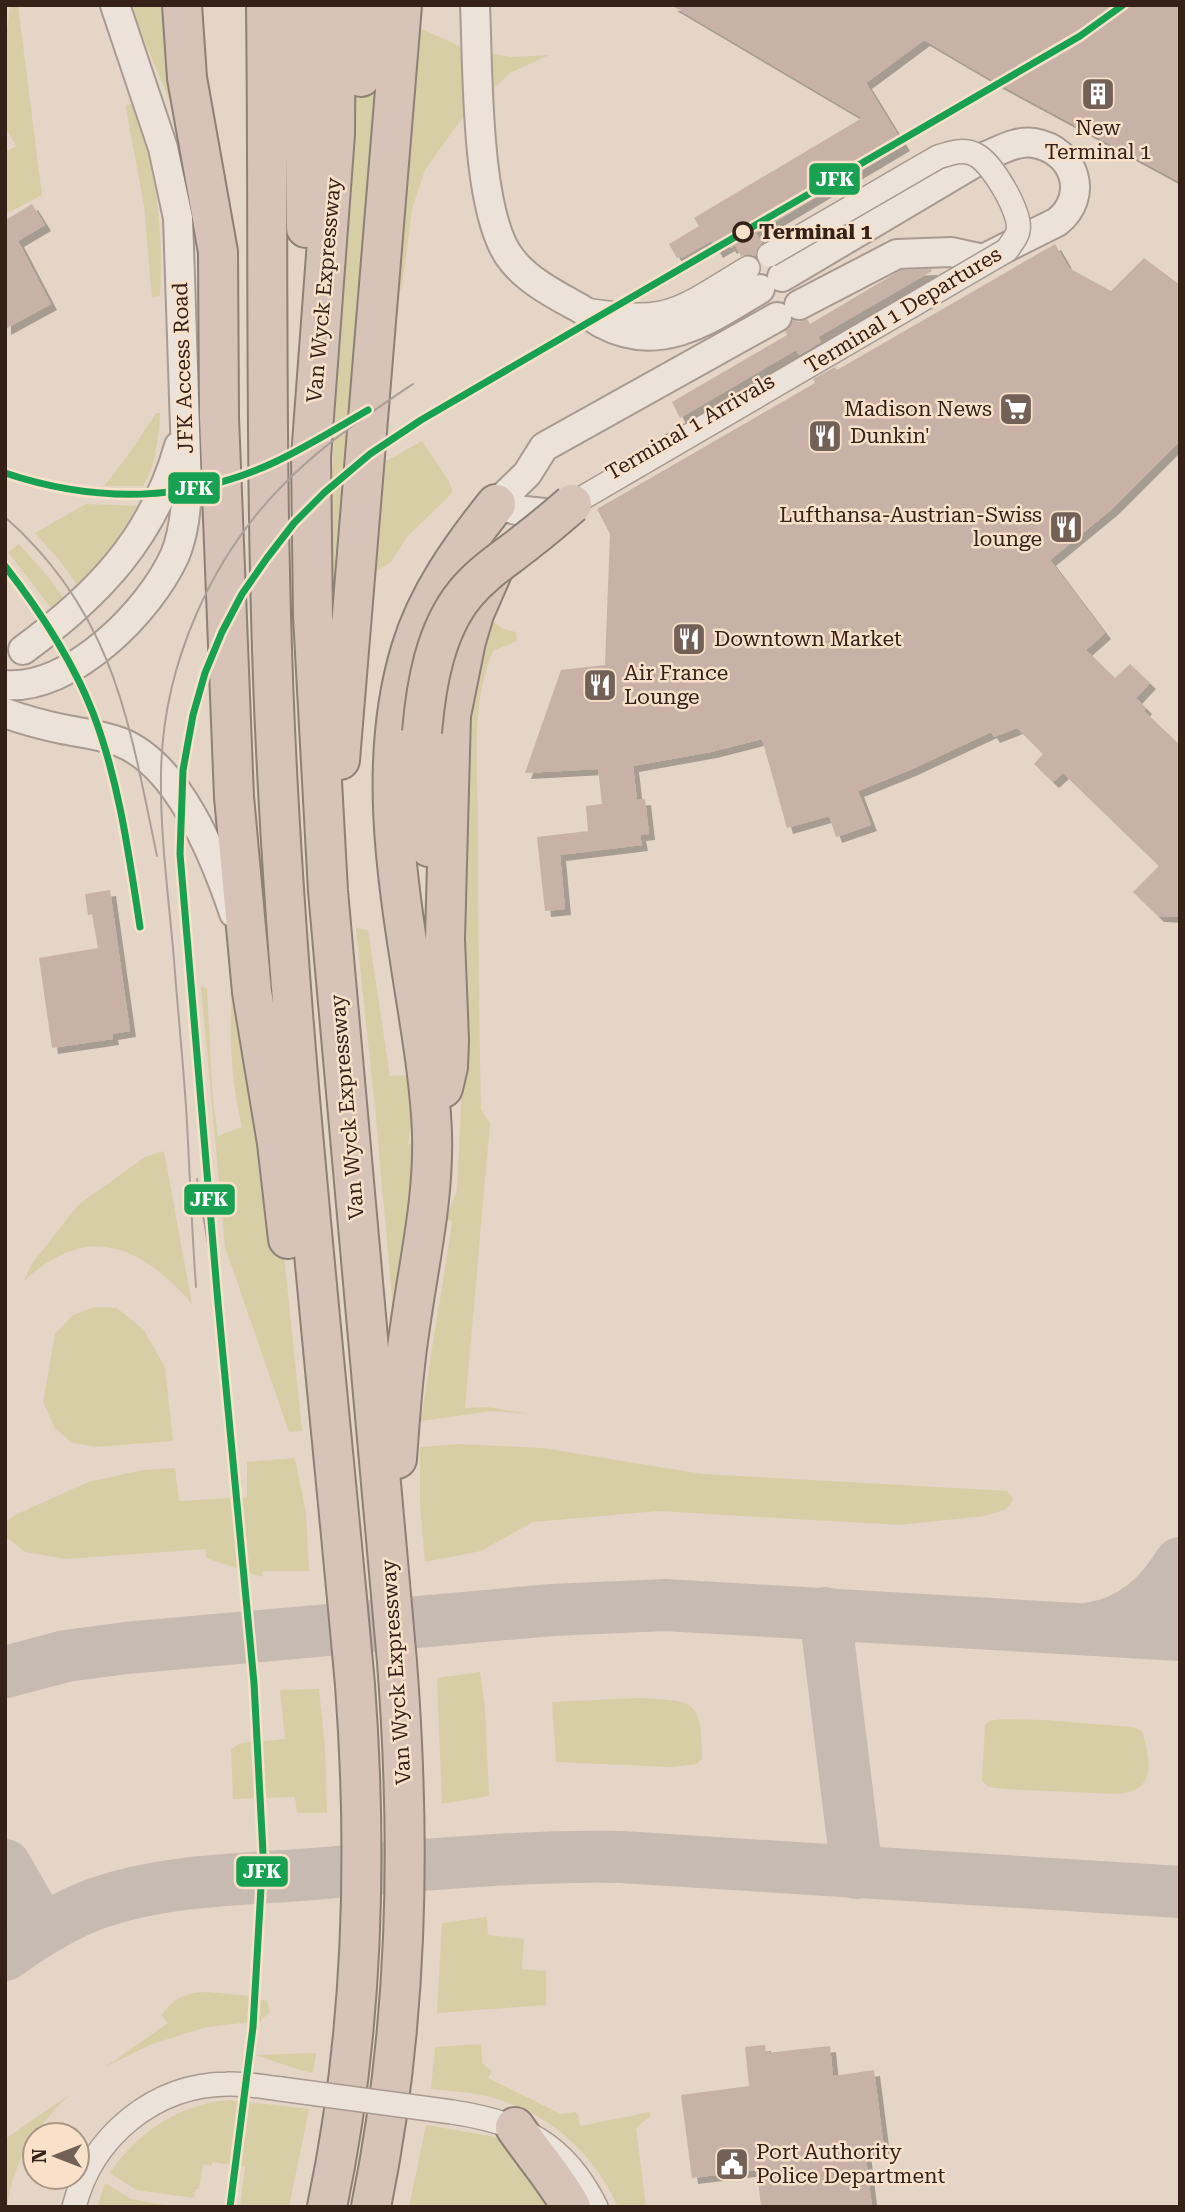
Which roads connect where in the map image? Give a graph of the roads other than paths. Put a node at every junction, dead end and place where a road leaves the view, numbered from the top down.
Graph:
1 (115, 5) edge
2 (182, 5) edge
3 (266, 5) edge
4 (303, 5) edge
5 (336, 5) edge
6 (364, 5) edge
7 (402, 5) edge
8 (475, 5) edge
9 (330, 208) junction
10 (983, 259) junction
11 (765, 272) junction
12 (574, 306) junction
13 (185, 423) junction
14 (496, 504) junction
15 (558, 508) junction
16 (310, 528) junction
17 (136, 614) junction
18 (14, 652) edge
19 (5, 685) edge
20 (5, 711) edge
21 (328, 891) junction
22 (445, 939) junction
23 (247, 950) junction
24 (432, 1134) junction
25 (342, 1540) junction
26 (387, 1555) junction
27 (394, 2061) junction
28 (515, 2127) junction
29 (335, 2161) junction
30 (74, 2207) edge
31 (307, 2207) edge
32 (327, 2207) edge
33 (371, 2207) edge
34 (393, 2207) edge
35 (571, 2207) edge
36 (596, 2207) edge

1 - 13 street, JFK Access Road
2 - 23 highway
3 - 25 highway, Van Wyck Expressway
4 - 16 highway
5 - 9 highway, Van Wyck Expressway
6 - 9 highway
7 - 21 highway
8 - 12 street
9 - 16 highway, Van Wyck Expressway
10 - 11 street
10 - 14 street
10 - 15 street, Terminal 1 Arrivals
11 - 12 street, Terminal 1 Departures
11 - 12 street
11 - 15 street, Terminal 1 Departures, bridge
13 - 17 street, JFK Access Road
13 - 18 street
14 - 15 street
14 - 24 highway
15 - 22 highway
15 - 22 highway, bridge
16 - 21 highway, Van Wyck Expressway
17 - 19 street, JFK Access Road
17 - 20 street
20 - 23 street
21 - 26 highway, Van Wyck Expressway
22 - 24 highway
23 - 25 highway
24 - 26 highway
25 - 29 highway, Van Wyck Expressway
26 - 27 highway, Van Wyck Expressway
27 - 33 highway, Van Wyck Expressway
27 - 34 highway
28 - 30 street, bridge
28 - 35 highway
28 - 36 street
29 - 31 highway
29 - 32 highway, Van Wyck Expressway

